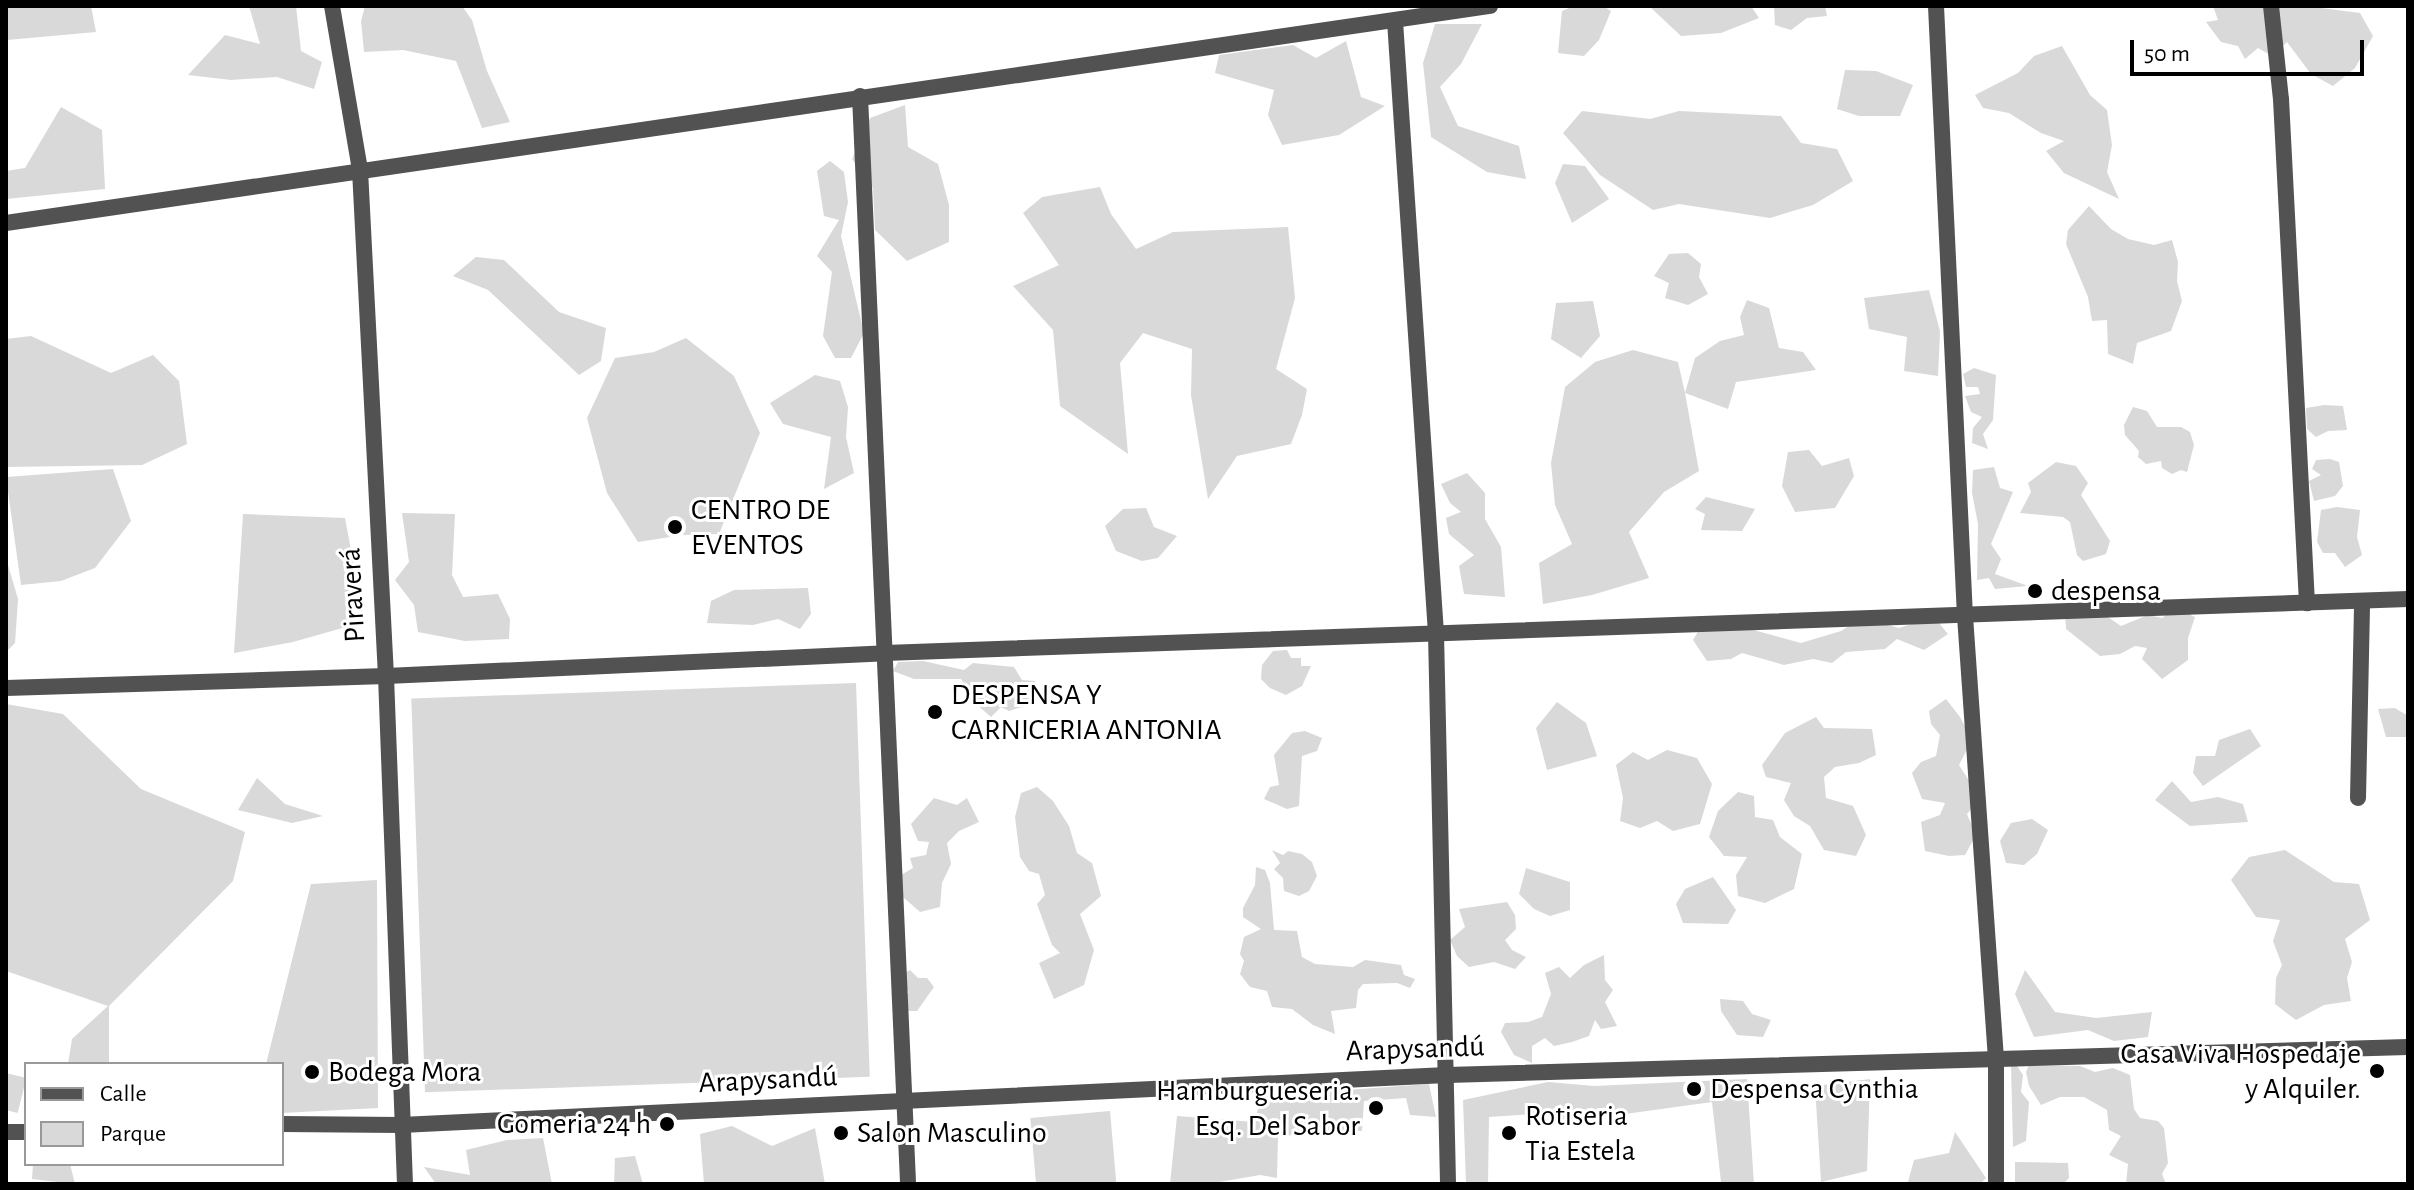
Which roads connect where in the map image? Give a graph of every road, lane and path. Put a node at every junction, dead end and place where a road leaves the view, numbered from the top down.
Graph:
1 (332, 6) edge
2 (1490, 6) edge
3 (1936, 6) edge
4 (2271, 6) edge
5 (1425, 11) edge
6 (1395, 21) junction
7 (860, 96) junction
8 (360, 170) junction
9 (6, 223) edge
10 (2408, 599) edge
11 (2362, 601) junction
12 (2307, 603) junction
13 (1965, 616) junction
14 (1436, 633) junction
15 (885, 653) junction
16 (386, 676) junction
17 (6, 688) edge
18 (2358, 798) dead end
19 (2408, 1047) edge
20 (1996, 1060) junction
21 (1447, 1075) junction
22 (904, 1102) junction
23 (284, 1124) edge
24 (401, 1125) junction
25 (405, 1184) edge
26 (908, 1184) edge
27 (1448, 1184) edge
28 (1996, 1184) edge

1 - 8 street, Piraverá
2 - 5 street
3 - 13 street
4 - 12 street
5 - 6 street
6 - 7 street
6 - 14 street
7 - 8 street
7 - 15 street
8 - 9 street
8 - 16 street, Piraverá
10 - 11 street
11 - 12 street
11 - 18 street
12 - 13 street
13 - 14 street
13 - 20 street
14 - 15 street
14 - 21 street
15 - 16 street
15 - 22 street
16 - 17 street
16 - 24 street, Piraverá
19 - 20 street, Arapysandú
20 - 21 street, Arapysandú
20 - 28 street
21 - 22 street, Arapysandú
21 - 27 street
22 - 24 street, Arapysandú
22 - 26 street
23 - 24 street, Arapysandú
24 - 25 street, Piraverá

